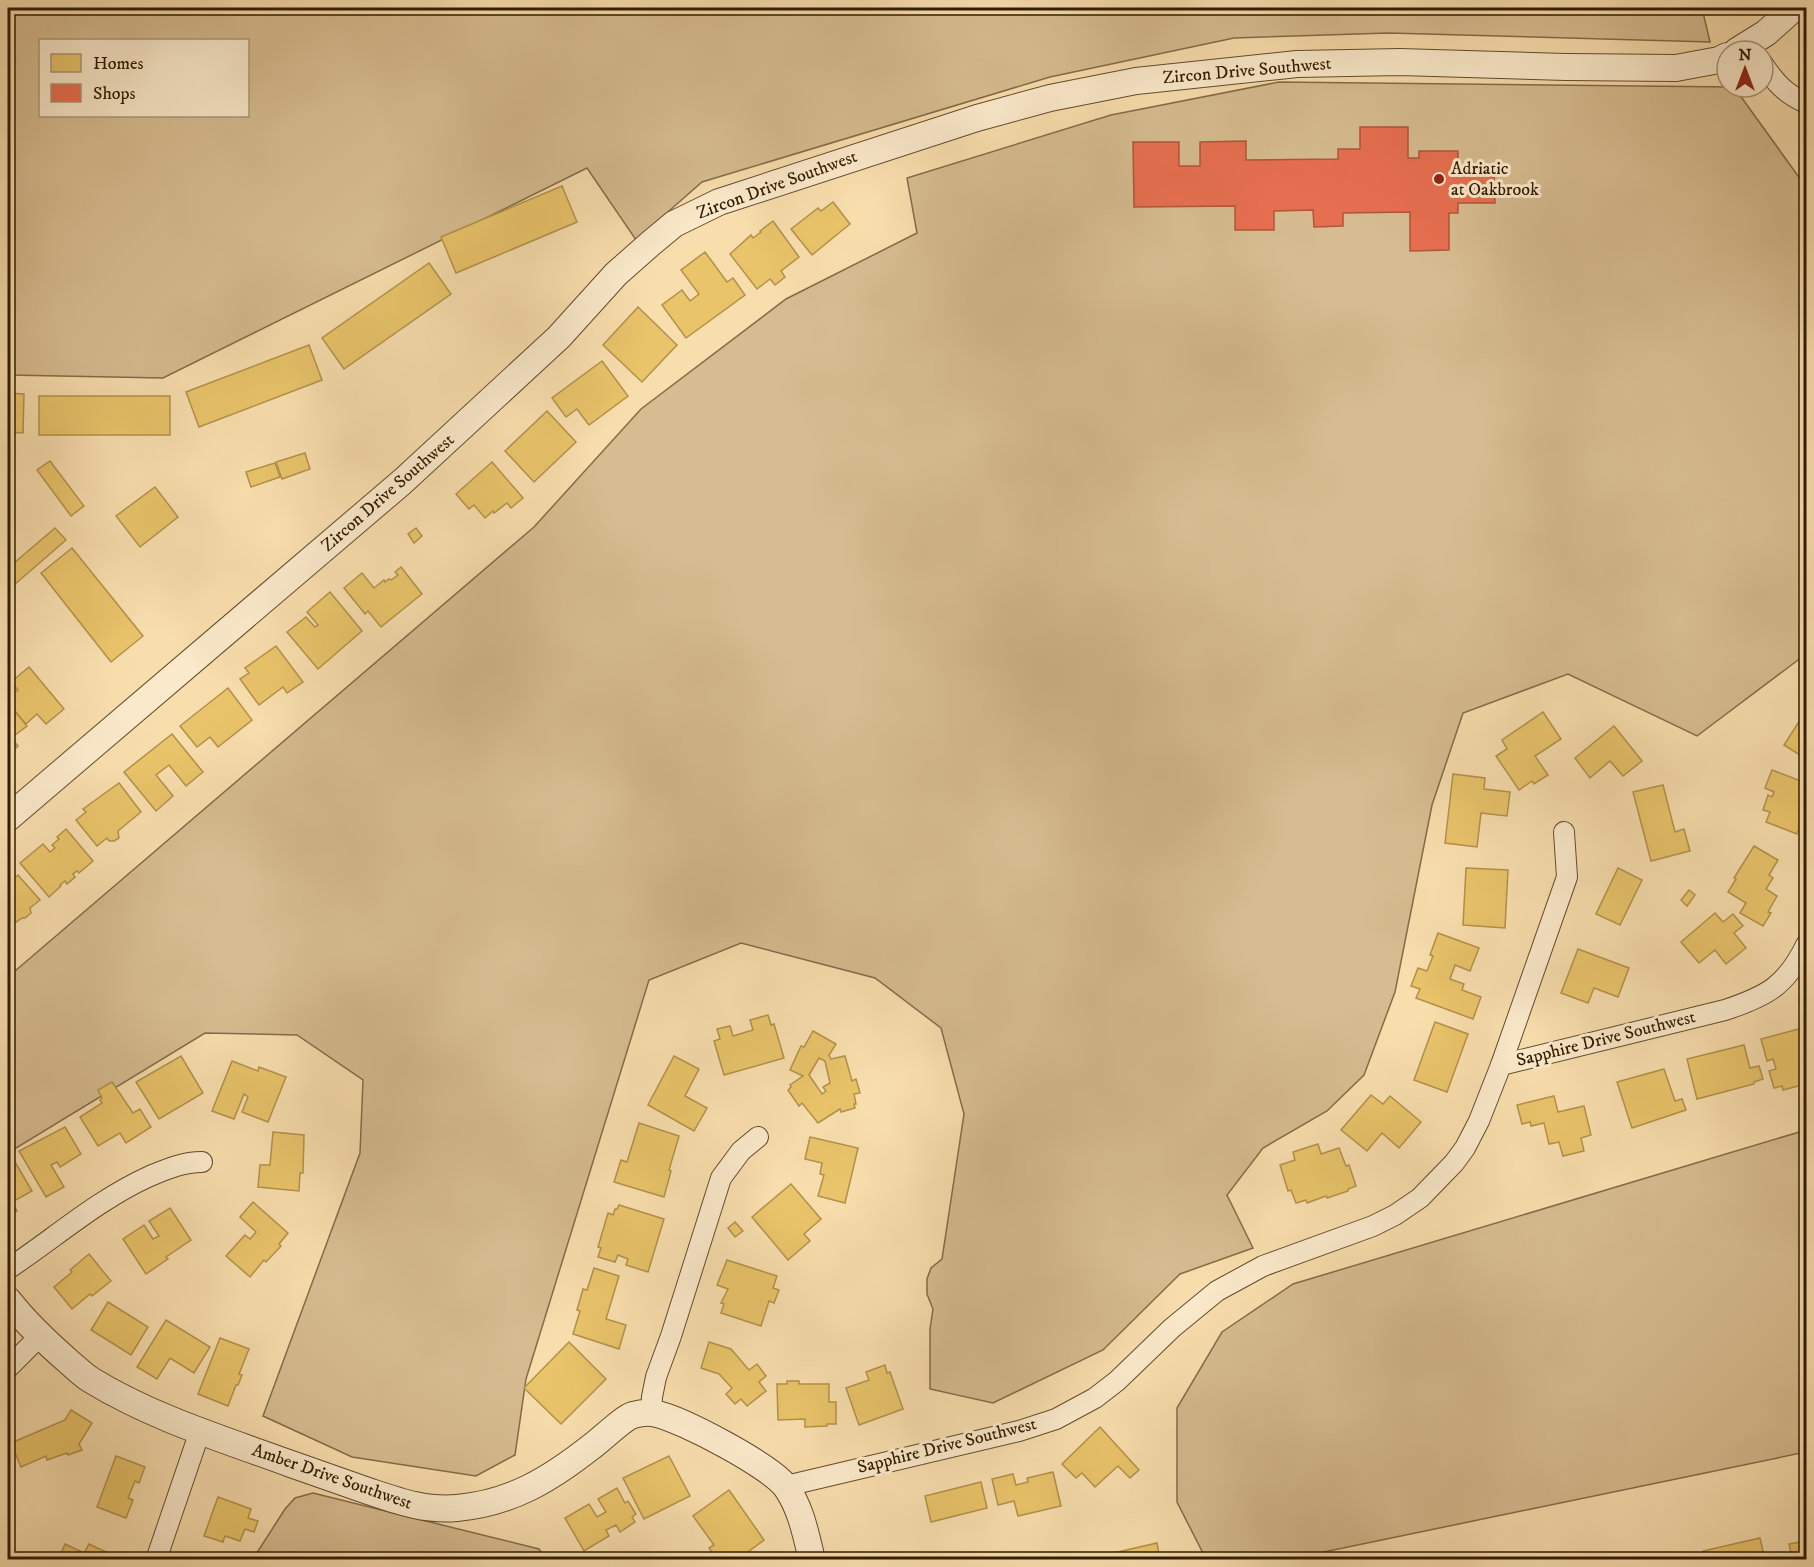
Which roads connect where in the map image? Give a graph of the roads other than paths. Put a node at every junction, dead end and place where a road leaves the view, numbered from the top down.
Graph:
1 (1794, 8) edge
2 (1762, 39) edge
3 (1715, 61) edge
4 (1775, 82) edge
5 (1806, 103) edge
6 (8, 818) edge
7 (1564, 832) dead end
8 (1806, 945) edge
9 (1502, 1065) junction
10 (758, 1137) dead end
11 (202, 1162) dead end
12 (8, 1269) edge
13 (8, 1300) edge
14 (40, 1336) junction
15 (8, 1368) edge
16 (651, 1413) junction
17 (200, 1431) junction
18 (786, 1486) junction
19 (156, 1560) edge
20 (812, 1560) edge

1 - 2 street
3 - 6 street, Zircon Drive Southwest
4 - 5 street
7 - 9 street
8 - 9 street, Sapphire Drive Southwest
9 - 18 street, Sapphire Drive Southwest
10 - 16 street
11 - 12 street
13 - 14 street, Amber Drive Southwest
14 - 15 street
14 - 17 street, Amber Drive Southwest
16 - 17 street, Amber Drive Southwest
16 - 18 street
17 - 19 street
18 - 20 street

